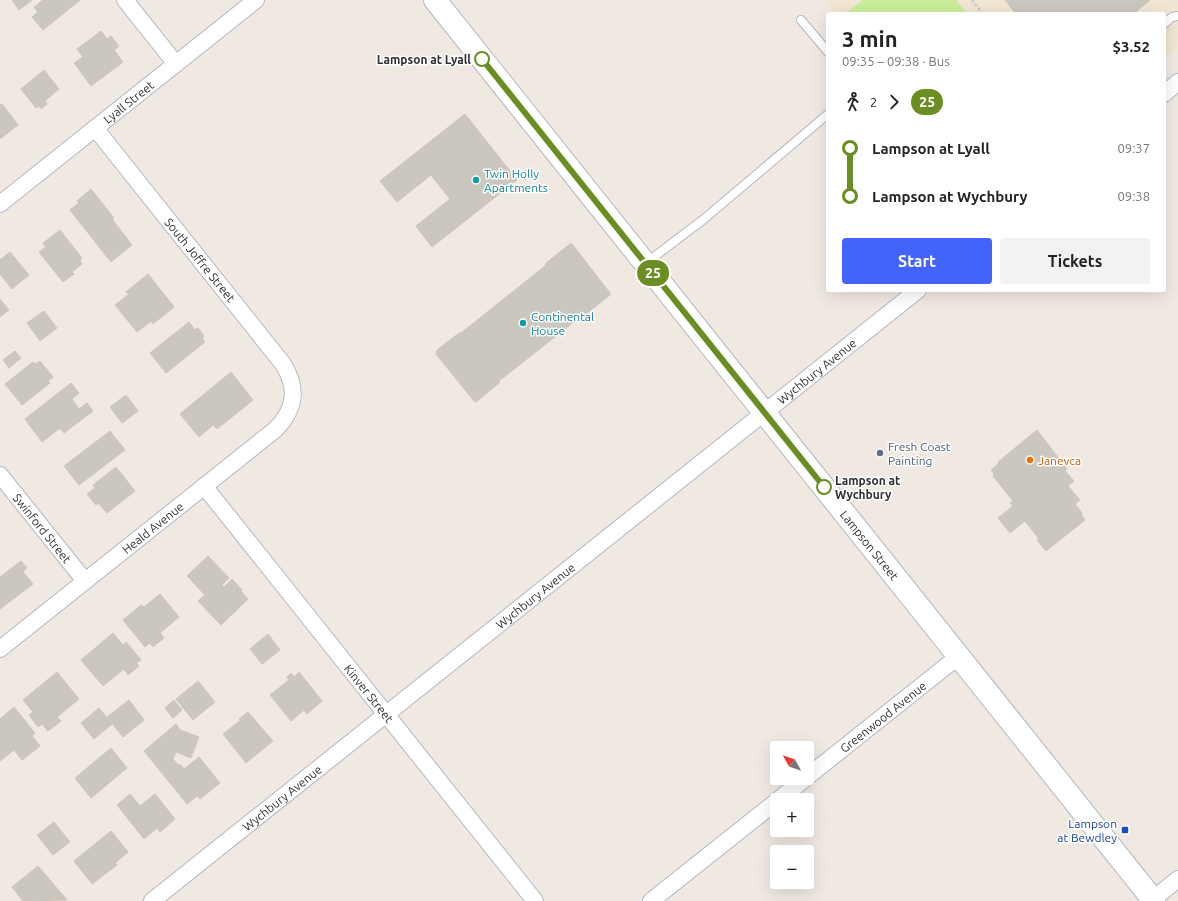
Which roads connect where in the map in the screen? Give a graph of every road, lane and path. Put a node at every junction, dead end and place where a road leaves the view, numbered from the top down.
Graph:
1 (125, 0) edge
2 (256, 0) edge
3 (435, 0) edge
4 (972, 0) edge
5 (981, 12) edge
6 (1178, 16) edge
7 (801, 20) dead end
8 (1166, 22) edge
9 (826, 50) edge
10 (176, 64) junction
11 (1178, 82) edge
12 (1166, 92) edge
13 (826, 116) edge
14 (95, 128) junction
15 (0, 204) edge
16 (646, 264) junction
17 (915, 292) edge
18 (293, 398) joint
19 (764, 412) junction
20 (0, 475) edge
21 (204, 486) junction
22 (85, 581) junction
23 (0, 649) edge
24 (959, 656) junction
25 (386, 714) junction
26 (814, 771) edge
27 (796, 785) edge
28 (787, 793) edge
29 (770, 806) edge
30 (1178, 879) edge
31 (1153, 900) edge
32 (152, 901) edge
33 (535, 901) edge
34 (651, 901) edge

1 - 10 street
2 - 10 street, Lyall Street
3 - 16 street, Lampson Street
4 - 5 path
6 - 8 lane
7 - 9 lane
10 - 14 street, Lyall Street
11 - 12 street
13 - 16 lane
14 - 15 street, Lyall Street
14 - 18 street, South Joffre Street
16 - 19 street, Lampson Street
17 - 19 street, Wychbury Avenue
18 - 21 street, Heald Avenue
19 - 24 street, Lampson Street
19 - 25 street, Wychbury Avenue
20 - 22 street, Swinford Street
21 - 22 street, Heald Avenue
21 - 25 street, Kinver Street
22 - 23 street, Heald Avenue
24 - 26 street, Greenwood Avenue
24 - 31 street, Lampson Street
25 - 32 street, Wychbury Avenue
25 - 33 street, Kinver Street
27 - 28 street, Greenwood Avenue
29 - 34 street, Greenwood Avenue
30 - 31 street

